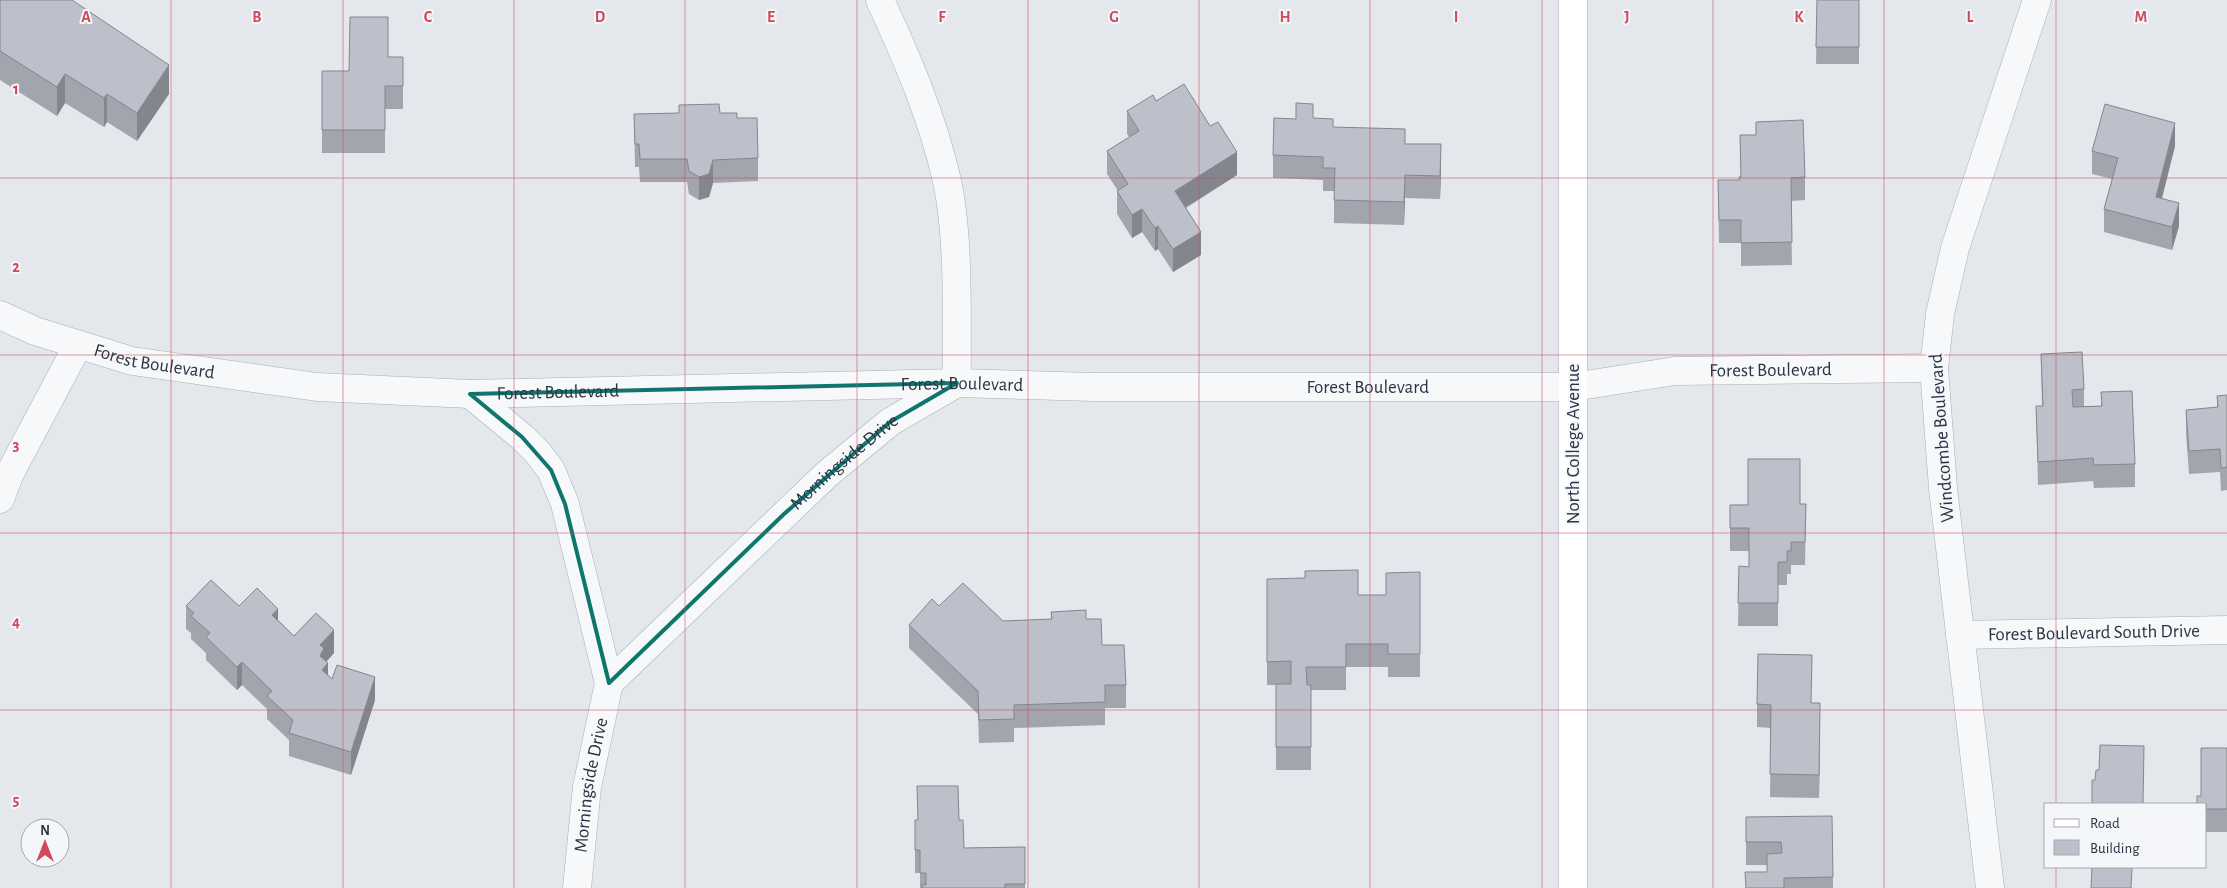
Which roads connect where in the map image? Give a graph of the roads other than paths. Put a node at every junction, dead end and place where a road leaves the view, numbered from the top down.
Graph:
1 (880, 0) edge
2 (1573, 0) edge
3 (2037, 0) edge
4 (0, 314) edge
5 (78, 345) junction
6 (1934, 368) junction
7 (957, 382) junction
8 (1573, 387) junction
9 (470, 394) junction
10 (0, 499) edge
11 (2227, 630) edge
12 (1960, 635) junction
13 (609, 683) junction
14 (577, 888) edge
15 (1573, 888) edge
16 (1990, 888) edge

1 - 7 street
2 - 8 main road, North College Avenue
3 - 6 street, Windcombe Boulevard
4 - 5 street, Forest Boulevard
5 - 9 street, Forest Boulevard
5 - 10 street
6 - 8 street, Forest Boulevard
6 - 12 street, Windcombe Boulevard
7 - 8 street, Forest Boulevard
7 - 9 street, Forest Boulevard
7 - 13 street, Morningside Drive
8 - 15 main road, North College Avenue
9 - 13 street, Morningside Drive
11 - 12 street, Forest Boulevard South Drive
12 - 16 street, Windcombe Boulevard
13 - 14 street, Morningside Drive

